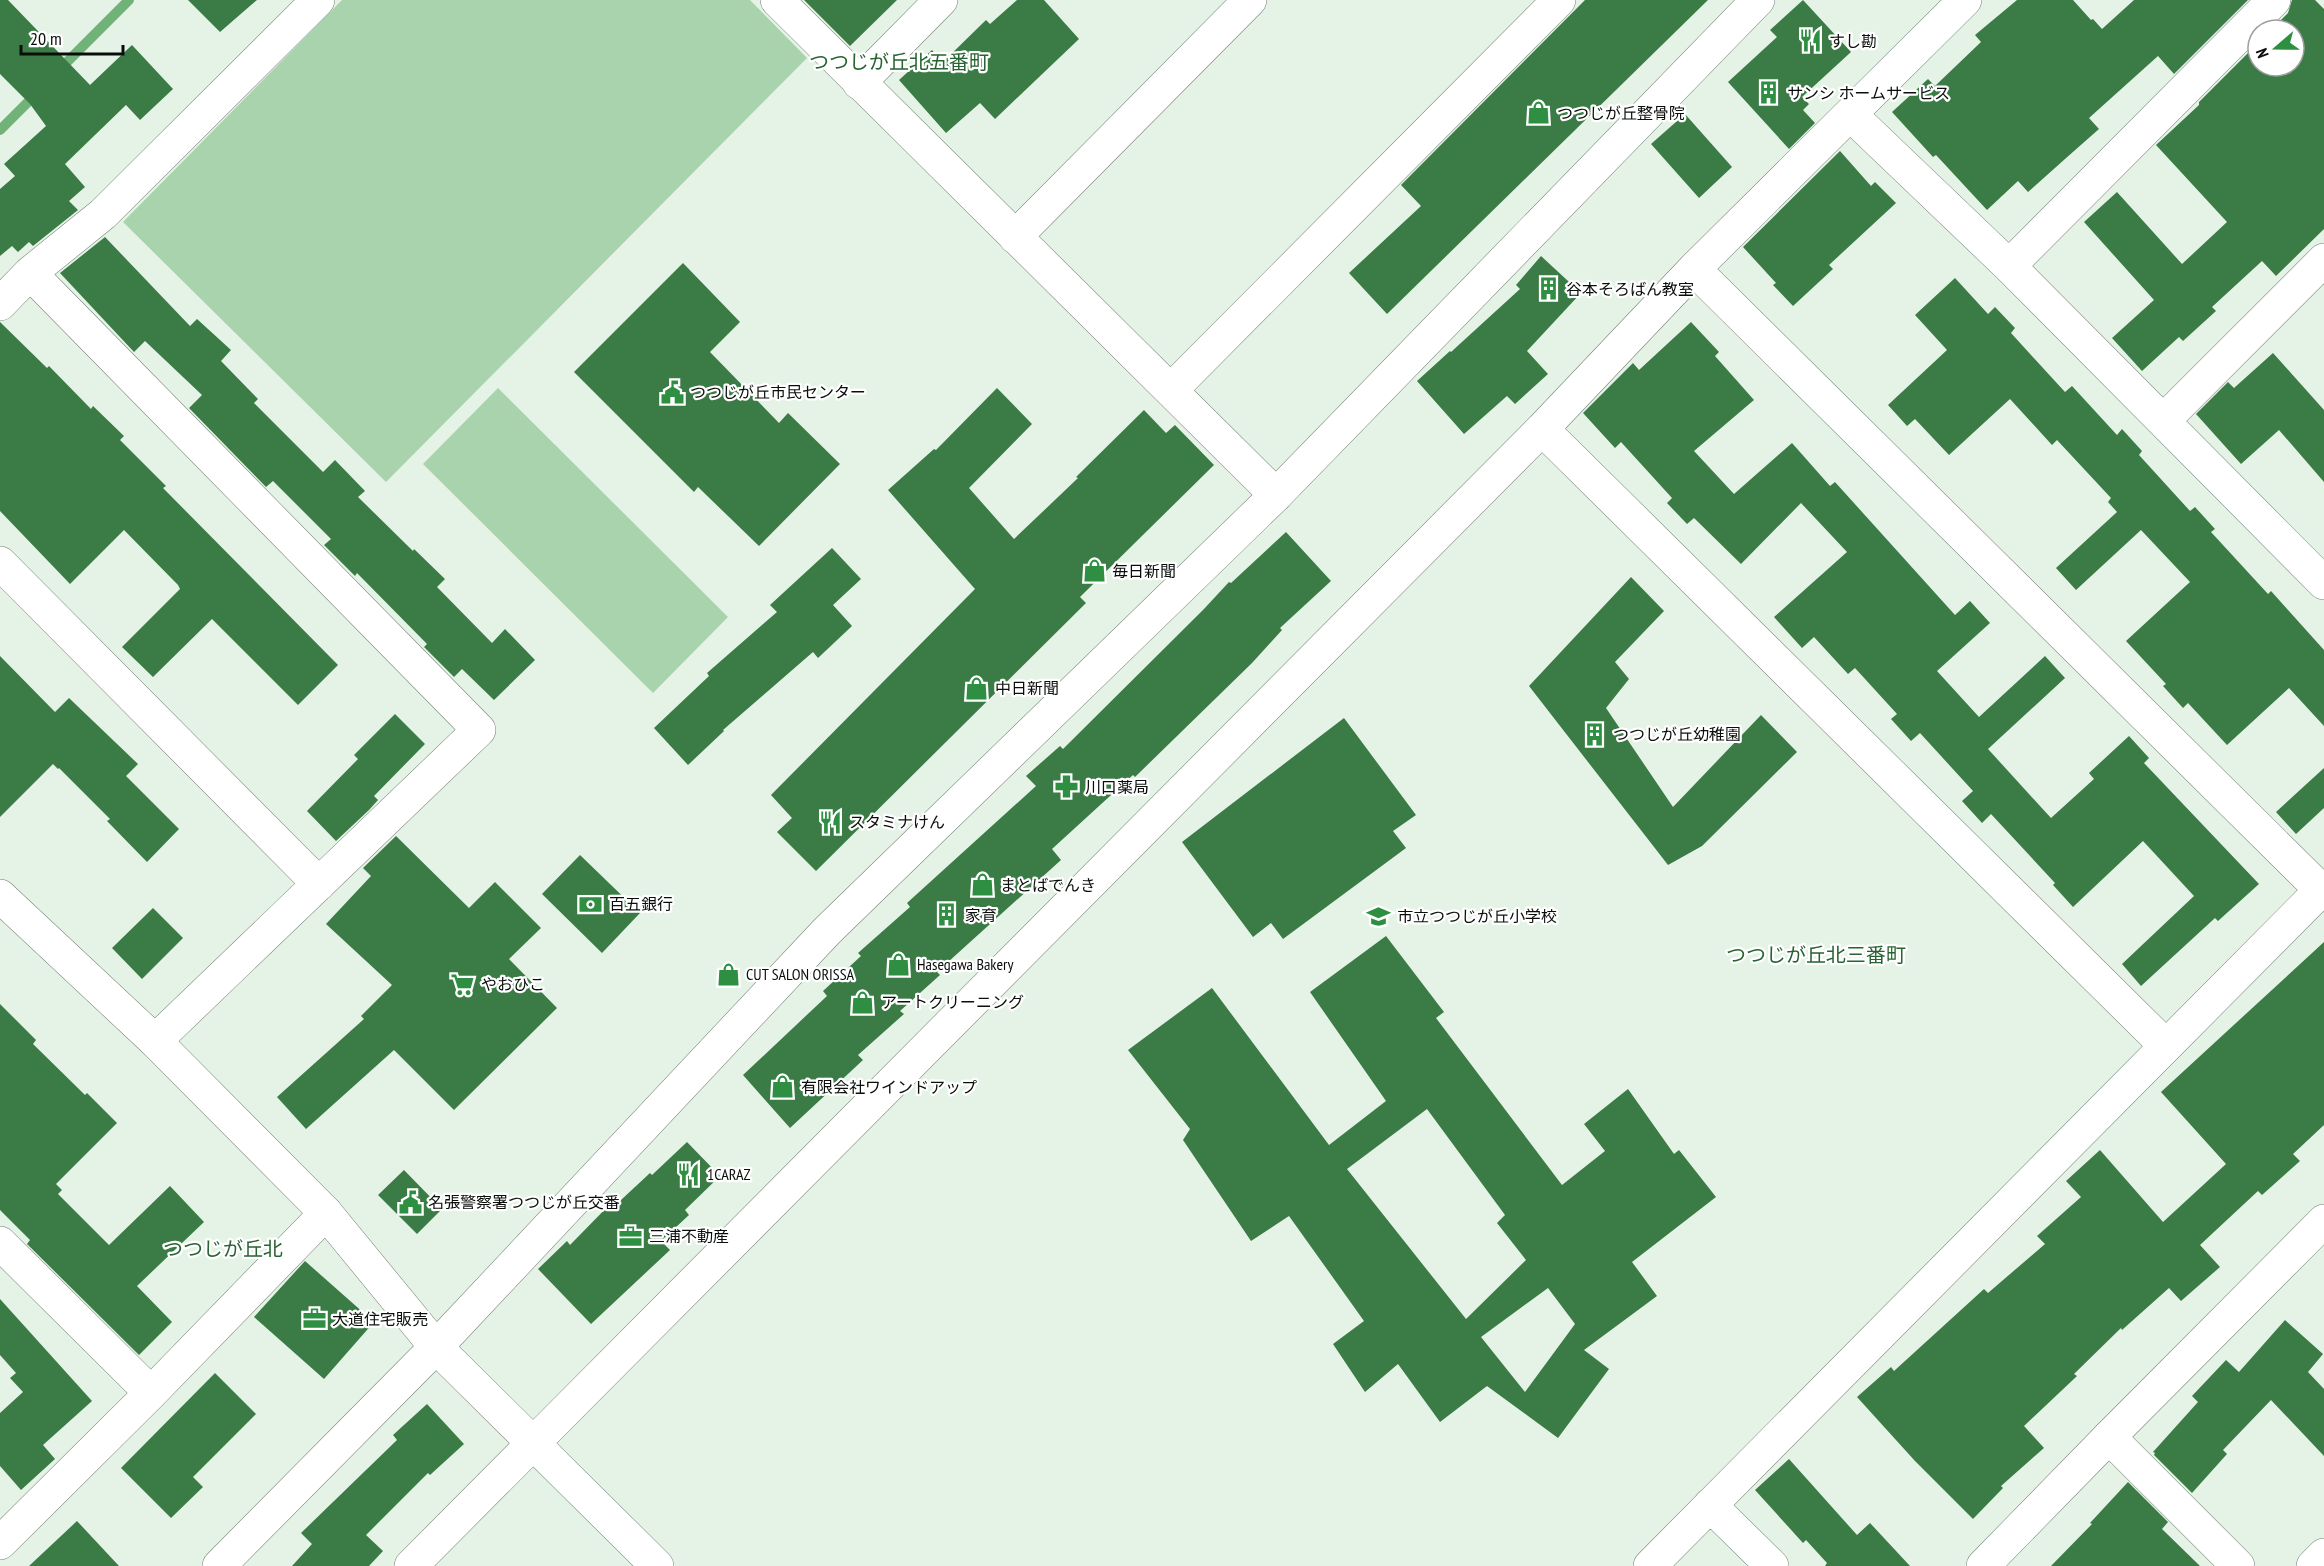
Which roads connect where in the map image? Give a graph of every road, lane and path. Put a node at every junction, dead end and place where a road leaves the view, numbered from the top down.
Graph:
1 (318, 0) edge
2 (777, 0) edge
3 (941, 0) edge
4 (1250, 0) edge
5 (1559, 0) edge
6 (1758, 0) edge
7 (1965, 0) edge
8 (2274, 0) edge
9 (859, 83) junction
10 (1851, 115) junction
11 (1015, 237) junction
12 (2324, 260) edge
13 (2009, 266) junction
14 (1694, 269) junction
15 (30, 273) junction
16 (0, 304) edge
17 (1171, 390) junction
18 (2164, 420) junction
19 (1542, 429) junction
20 (1276, 495) junction
21 (0, 563) edge
22 (2323, 580) edge
23 (319, 884) junction
24 (2323, 890) edge
25 (0, 896) edge
26 (155, 1041) junction
27 (2166, 1046) junction
28 (326, 1213) junction
29 (2324, 1221) edge
30 (0, 1244) edge
31 (436, 1347) junction
32 (152, 1393) junction
33 (2109, 1437) junction
34 (533, 1443) junction
35 (1710, 1505) junction
36 (0, 1543) edge
37 (2324, 1555) edge
38 (428, 1561) edge
39 (219, 1566) edge
40 (657, 1566) edge
41 (1650, 1566) edge
42 (1772, 1566) edge
43 (1983, 1566) edge
44 (2238, 1566) edge
45 (2313, 1566) edge

1 - 15 street
2 - 9 street
3 - 9 street
4 - 11 street
5 - 17 street
6 - 20 street
7 - 10 street
8 - 13 street
9 - 11 street
10 - 13 street
10 - 14 street
11 - 17 street
12 - 18 street
13 - 18 street
14 - 19 street
14 - 24 street
15 - 16 street
15 - 23 street
17 - 20 street
18 - 22 street
19 - 27 street
19 - 34 street
20 - 31 street
21 - 23 street
23 - 26 street
24 - 27 street
25 - 26 street
26 - 28 street
27 - 35 street
28 - 31 street
28 - 32 street
29 - 33 street
30 - 32 street
31 - 34 street
31 - 39 street
32 - 36 street
33 - 43 street
33 - 44 street
34 - 38 street
34 - 40 street
35 - 41 street
35 - 42 street
37 - 45 street

